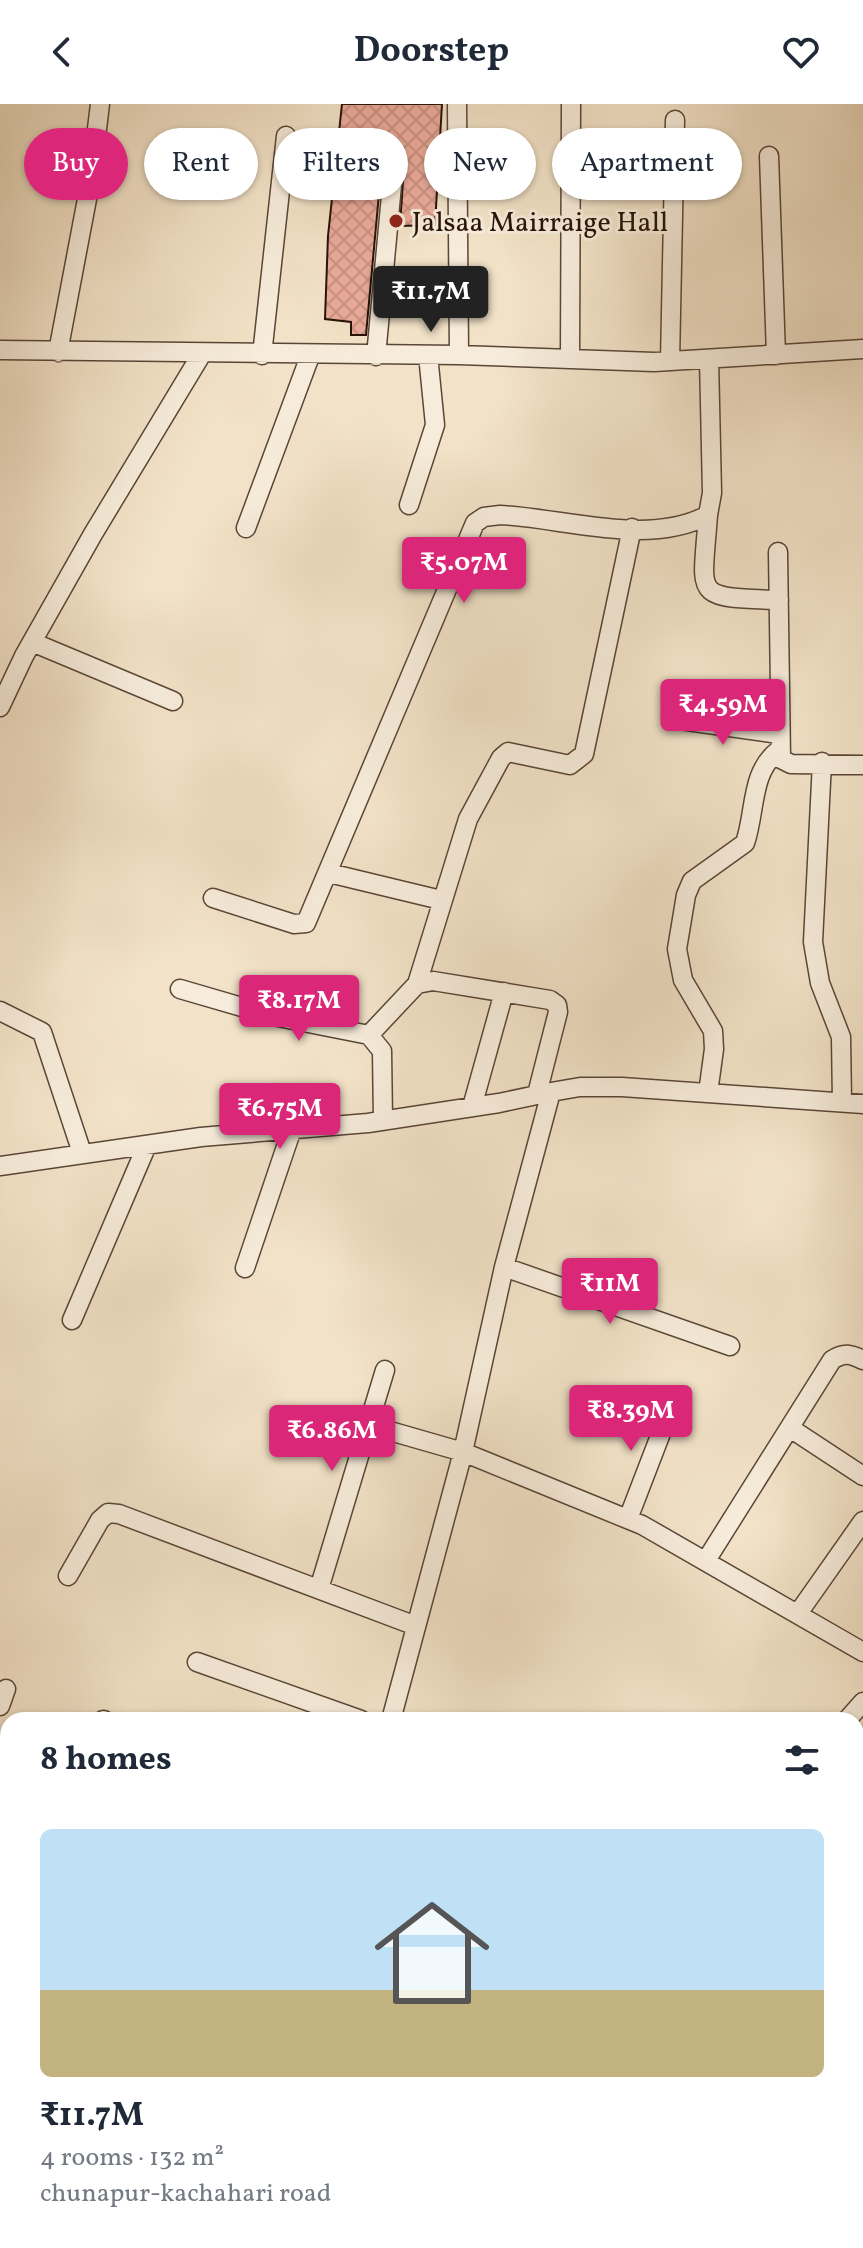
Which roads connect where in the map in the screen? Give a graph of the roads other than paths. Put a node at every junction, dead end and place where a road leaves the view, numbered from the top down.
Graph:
1 (100, 104) edge
2 (457, 104) edge
3 (571, 104) edge
4 (675, 120) dead end
5 (769, 156) dead end
6 (279, 200) edge
7 (391, 200) edge
8 (863, 349) edge
9 (0, 350) edge
10 (58, 352) junction
11 (201, 355) junction
12 (262, 355) junction
13 (428, 355) junction
14 (459, 355) junction
15 (776, 355) junction
16 (310, 356) junction
17 (376, 356) junction
18 (570, 359) junction
19 (709, 359) junction
20 (670, 361) junction
21 (409, 505) dead end
22 (708, 515) junction
23 (246, 528) dead end
24 (632, 528) junction
25 (778, 552) dead end
26 (779, 600) junction
27 (32, 642) junction
28 (173, 701) dead end
29 (0, 707) edge
30 (673, 719) dead end
31 (779, 742) junction
32 (822, 762) junction
33 (863, 765) edge
34 (329, 873) junction
35 (213, 898) dead end
36 (441, 900) junction
37 (417, 984) junction
38 (180, 989) dead end
39 (504, 992) junction
40 (0, 1011) edge
41 (369, 1035) junction
42 (544, 1093) junction
43 (708, 1093) junction
44 (842, 1102) junction
45 (863, 1104) edge
46 (472, 1107) junction
47 (383, 1121) junction
48 (292, 1129) junction
49 (147, 1145) junction
50 (82, 1153) junction
51 (0, 1166) edge
52 (504, 1267) junction
53 (245, 1268) dead end
54 (72, 1320) dead end
55 (730, 1346) dead end
56 (863, 1360) edge
57 (385, 1370) dead end
58 (673, 1402) dead end
59 (369, 1425) junction
60 (790, 1428) junction
61 (463, 1452) junction
62 (863, 1476) edge
63 (628, 1519) junction
64 (863, 1521) edge
65 (707, 1559) junction
66 (68, 1576) dead end
67 (319, 1589) junction
68 (799, 1612) junction
69 (416, 1626) junction
70 (863, 1652) edge
71 (197, 1662) dead end
72 (338, 1712) edge
73 (393, 1712) edge

1 - 10 street
2 - 14 street
3 - 18 street
4 - 20 street
5 - 15 street
6 - 12 street
7 - 17 street
8 - 15 street
9 - 10 street
10 - 11 street
11 - 12 street
11 - 27 street
12 - 16 street
13 - 14 street
13 - 17 street
13 - 21 street
14 - 18 street
15 - 19 street
16 - 17 street
16 - 23 street
18 - 20 street
19 - 20 street
19 - 22 street
22 - 24 street
22 - 26 street
24 - 34 street
24 - 36 street
25 - 26 street
26 - 31 street
27 - 28 street
27 - 29 street
30 - 31 street
31 - 32 street
31 - 43 street
32 - 33 street
32 - 44 street
34 - 35 street
34 - 36 street
36 - 37 street
37 - 39 street
37 - 41 street
38 - 41 street
39 - 42 street
39 - 46 street
40 - 50 street
41 - 47 street
42 - 43 street
42 - 46 street
42 - 52 street
43 - 44 street
44 - 45 street
46 - 47 street
47 - 48 street
48 - 49 street
48 - 53 street
49 - 50 street
49 - 54 street
50 - 51 street
52 - 55 street
52 - 61 street
56 - 60 street
57 - 59 street
58 - 63 street
59 - 61 street
59 - 67 street
60 - 62 street
60 - 65 street
61 - 63 street
61 - 69 street
63 - 65 street
64 - 68 street
65 - 68 street
66 - 67 street
67 - 69 street
68 - 70 street
69 - 73 street
71 - 72 street

